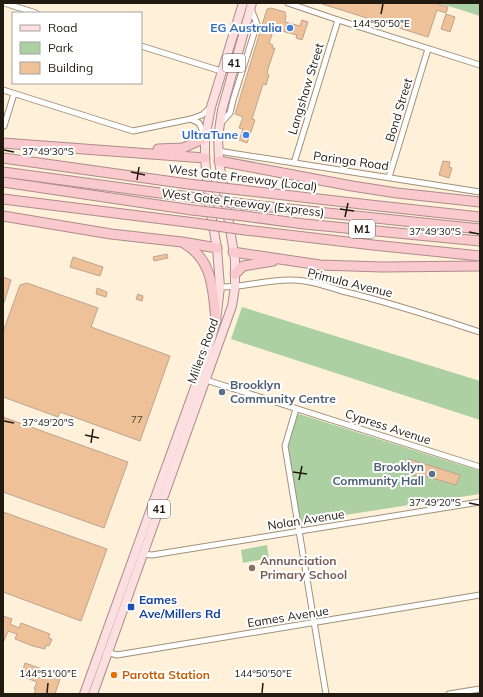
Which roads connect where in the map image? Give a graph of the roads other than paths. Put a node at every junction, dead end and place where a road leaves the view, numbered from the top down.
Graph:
1 (4, 3) edge
2 (243, 3) edge
3 (288, 3) edge
4 (252, 6) edge
5 (33, 12) edge
6 (338, 20) junction
7 (142, 46) edge
8 (428, 49) junction
9 (480, 65) edge
10 (221, 71) junction
11 (3, 90) edge
12 (14, 94) junction
13 (211, 107) junction
14 (191, 119) junction
15 (4, 126) dead end
16 (205, 138) junction
17 (3, 143) edge
18 (77, 148) junction
19 (218, 151) junction
20 (3, 158) edge
21 (205, 158) junction
22 (219, 161) junction
23 (294, 163) junction
24 (3, 172) edge
25 (389, 177) junction
26 (3, 182) edge
27 (480, 192) edge
28 (3, 199) edge
29 (480, 202) edge
30 (3, 216) edge
31 (480, 217) edge
32 (480, 228) edge
33 (480, 241) edge
34 (182, 242) junction
35 (217, 248) junction
36 (233, 252) junction
37 (480, 256) edge
38 (280, 259) junction
39 (480, 266) edge
40 (235, 274) junction
41 (216, 286) junction
42 (235, 287) junction
43 (216, 320) joint
44 (480, 332) edge
45 (202, 379) junction
46 (296, 409) junction
47 (480, 467) edge
48 (480, 502) edge
49 (299, 531) junction
50 (139, 553) junction
51 (480, 595) edge
52 (314, 622) junction
53 (104, 652) junction
54 (480, 689) edge
55 (84, 694) edge
56 (93, 694) edge
57 (326, 694) edge
58 (449, 694) edge

1 - 5 street
2 - 10 main road, 41
3 - 6 street
4 - 19 main road, Millers Road / 41
6 - 8 street
6 - 23 street, Langshaw Street
7 - 10 street
8 - 9 street
8 - 25 street, Bond Street
10 - 13 main road, 41
11 - 12 street
12 - 14 street
12 - 15 street
13 - 14 street
13 - 16 main road, 41
14 - 16 street
16 - 18 highway
16 - 21 main road, 41
17 - 18 highway
18 - 21 highway
19 - 22 main road, Millers Road / 41
19 - 23 street, Paringa Road
20 - 31 highway, West Gate Freeway (Local) / M1, bridge
21 - 22 main road
21 - 35 main road, 41
22 - 29 highway
22 - 36 main road, Millers Road / 41
23 - 25 street, Paringa Road
24 - 32 highway, West Gate Freeway (Express) / M1, bridge
25 - 27 street, Paringa Road
26 - 33 highway, West Gate Freeway (Express) / M1, bridge
28 - 37 highway, M1, bridge
30 - 34 highway
34 - 35 highway
34 - 41 highway
35 - 36 main road
35 - 41 main road, 41
36 - 38 highway
36 - 40 main road, Millers Road / 41
38 - 39 highway
38 - 40 highway
40 - 42 main road, Millers Road / 41
41 - 42 street, Primula Avenue
41 - 43 highway
42 - 44 street, Primula Avenue
42 - 45 main road, Millers Road / 41
43 - 45 main road, Millers Road / 41
45 - 46 street, Cypress Avenue
45 - 50 main road, Millers Road / 41
46 - 47 street, Cypress Avenue
46 - 49 street
48 - 49 street, Nolan Avenue
49 - 50 street, Nolan Avenue
49 - 52 street
50 - 53 main road, Millers Road / 41
51 - 52 street, Eames Avenue
52 - 53 street, Eames Avenue
52 - 57 street
53 - 55 main road, Millers Road / 41
53 - 56 main road, Millers Road / 41
54 - 58 street

